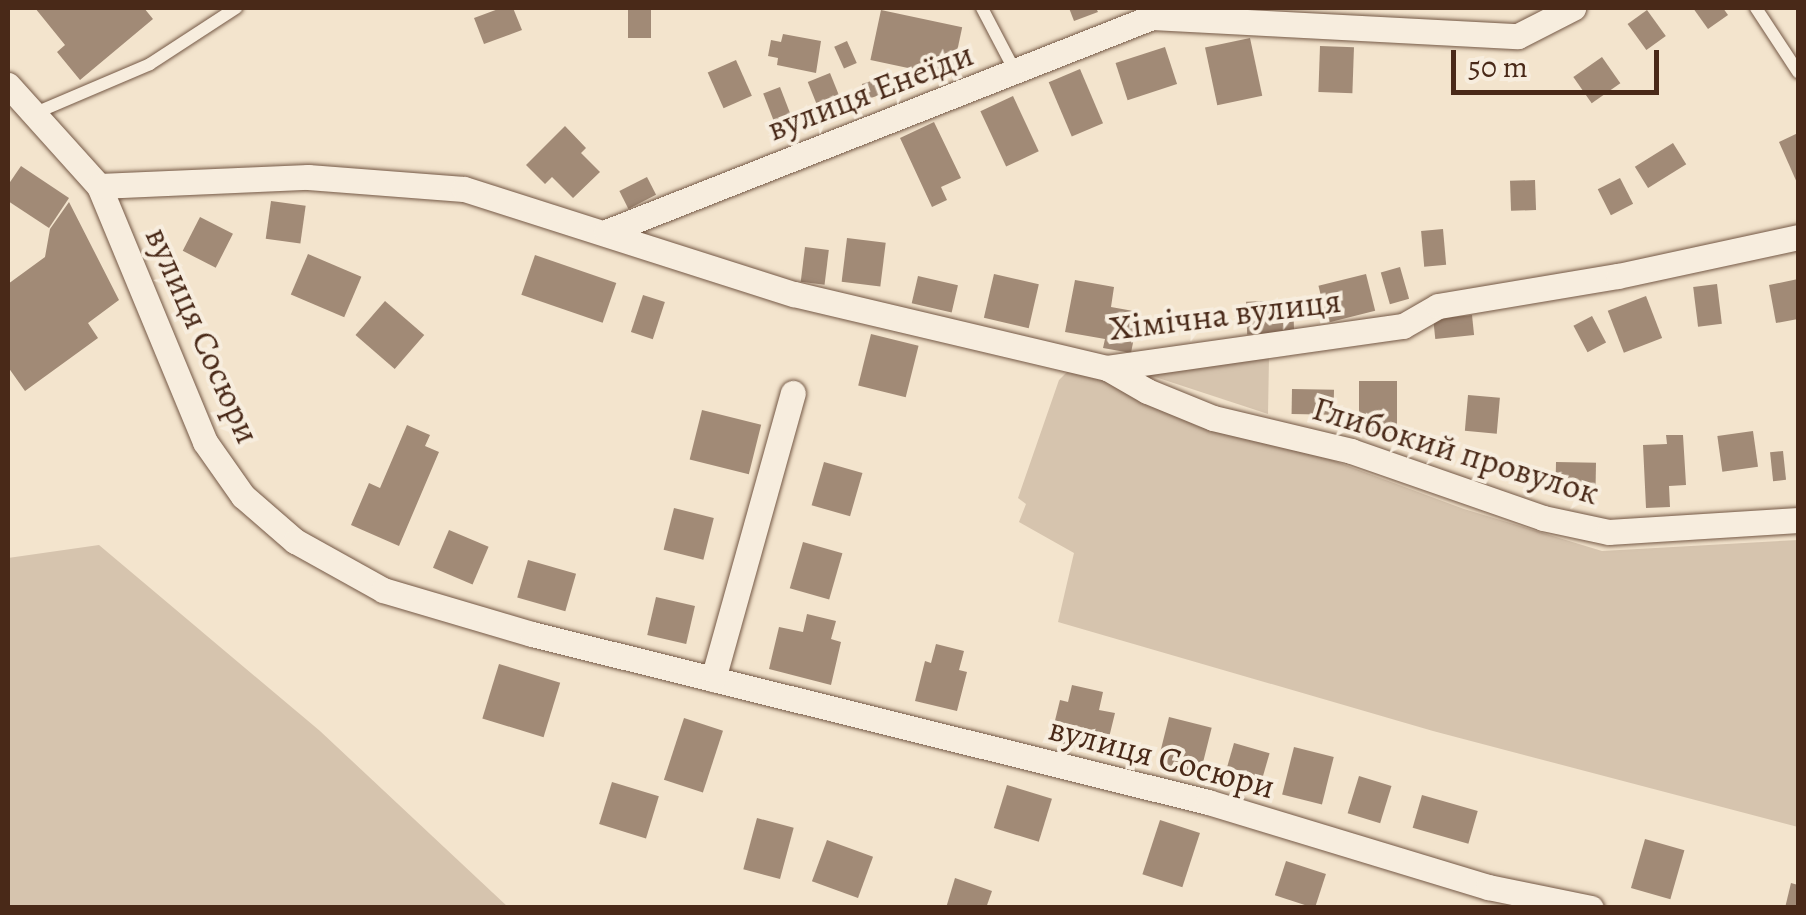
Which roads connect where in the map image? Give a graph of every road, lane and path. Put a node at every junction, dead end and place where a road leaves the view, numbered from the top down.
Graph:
1 (236, 8) edge
2 (982, 8) edge
3 (1573, 8) edge
4 (1756, 8) edge
5 (1153, 12) edge
6 (1015, 72) junction
7 (1798, 72) edge
8 (8, 85) edge
9 (34, 114) junction
10 (99, 186) junction
11 (606, 232) junction
12 (1798, 238) edge
13 (1107, 368) junction
14 (793, 394) dead end
15 (1798, 520) edge
16 (712, 679) junction
17 (1591, 908) edge

1 - 9 lane
2 - 6 lane
3 - 5 street, вулиця Енеїди
4 - 7 lane
5 - 6 street, вулиця Енеїди
6 - 11 street, вулиця Енеїди
8 - 9 street, вулиця Сосюри
9 - 10 street, вулиця Сосюри
10 - 11 street
10 - 16 street, вулиця Сосюри
11 - 13 street, Хімічна вулиця
12 - 13 street, Хімічна вулиця
13 - 15 street, Глибокий провулок
14 - 16 street
16 - 17 street, вулиця Сосюри

